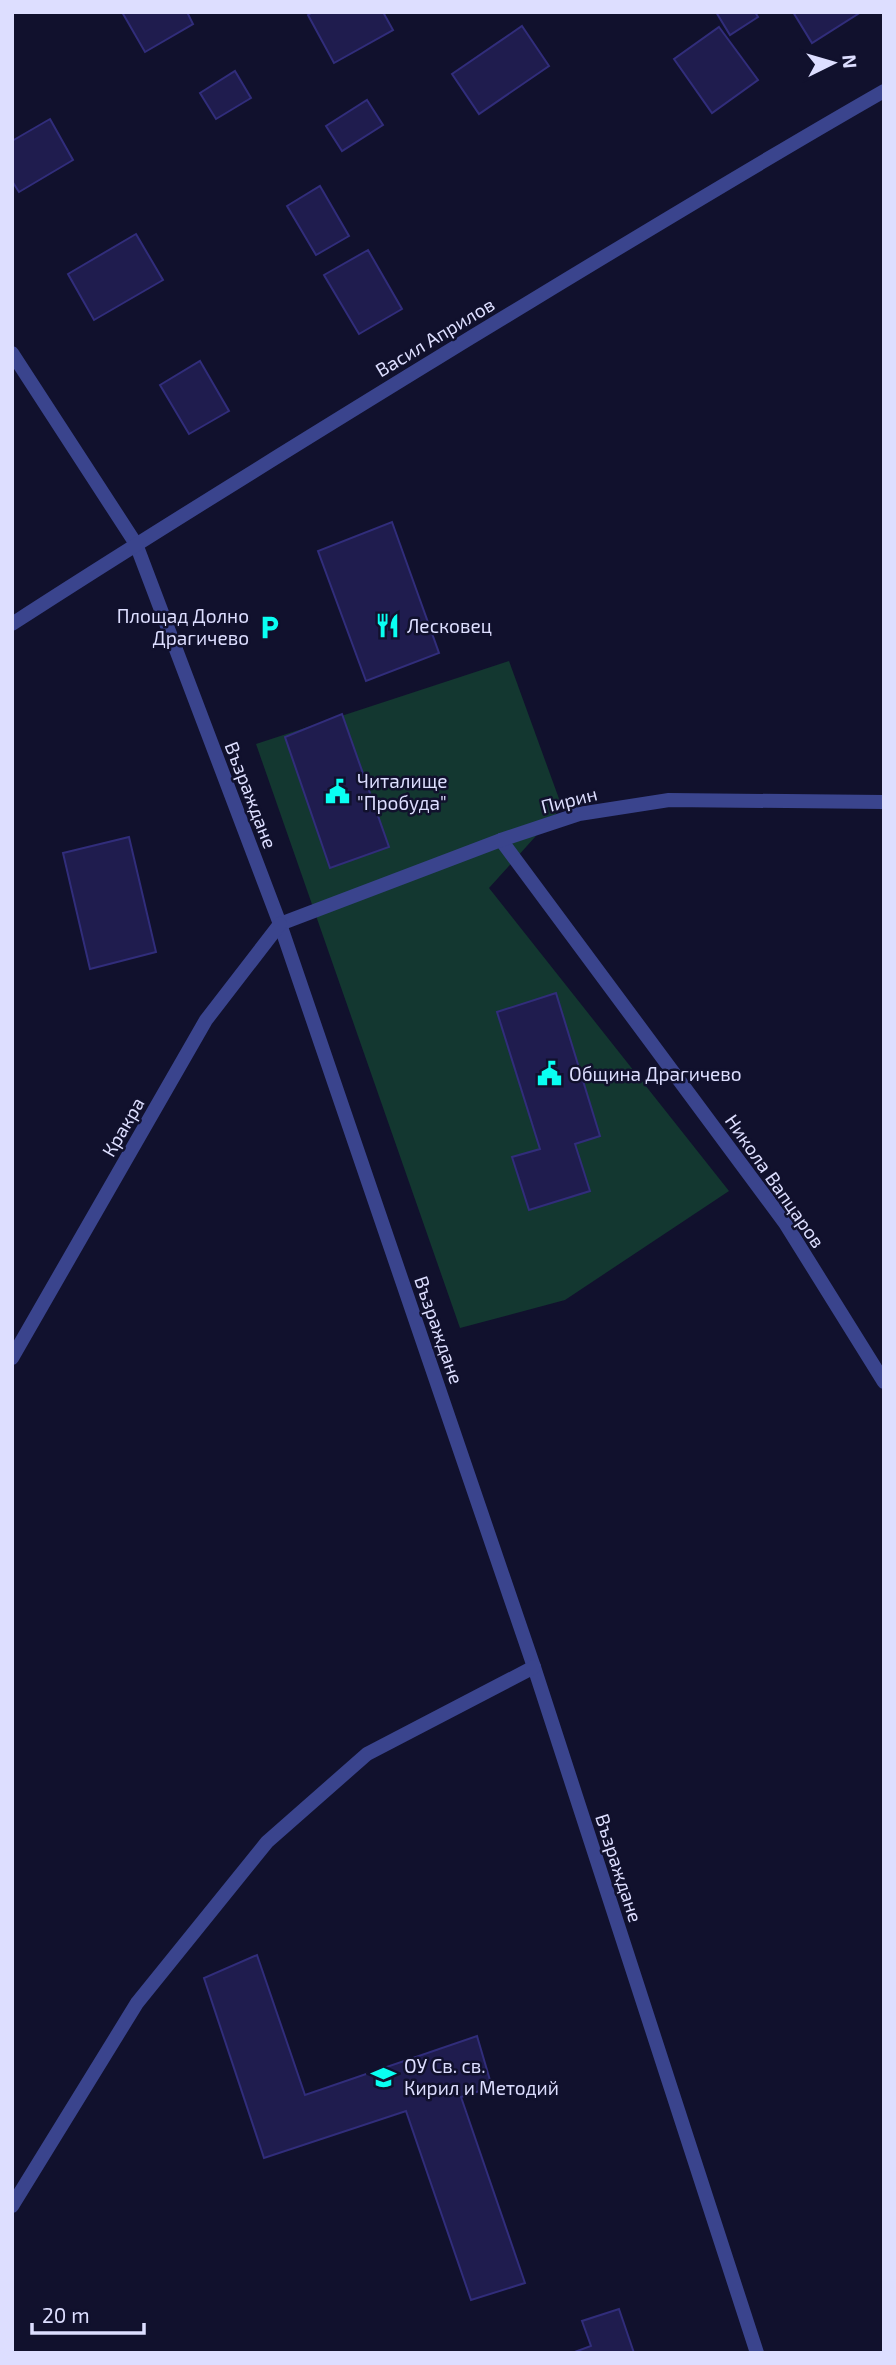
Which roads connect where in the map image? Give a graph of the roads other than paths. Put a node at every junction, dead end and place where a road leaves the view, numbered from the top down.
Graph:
1 (884, 91) edge
2 (12, 353) edge
3 (136, 544) junction
4 (12, 624) edge
5 (884, 802) edge
6 (501, 840) junction
7 (280, 924) junction
8 (12, 1358) edge
9 (884, 1382) edge
10 (534, 1667) junction
11 (12, 2206) edge
12 (757, 2353) edge

1 - 3 street, Васил Априлов
2 - 3 street, Възраждане
3 - 4 street, Васил Априлов
3 - 7 street, Възраждане
5 - 6 street, Пирин
6 - 7 street, Пирин
6 - 9 street, Никола Вапцаров
7 - 8 street, Кракра
7 - 10 street, Възраждане
10 - 11 street
10 - 12 street, Възраждане

